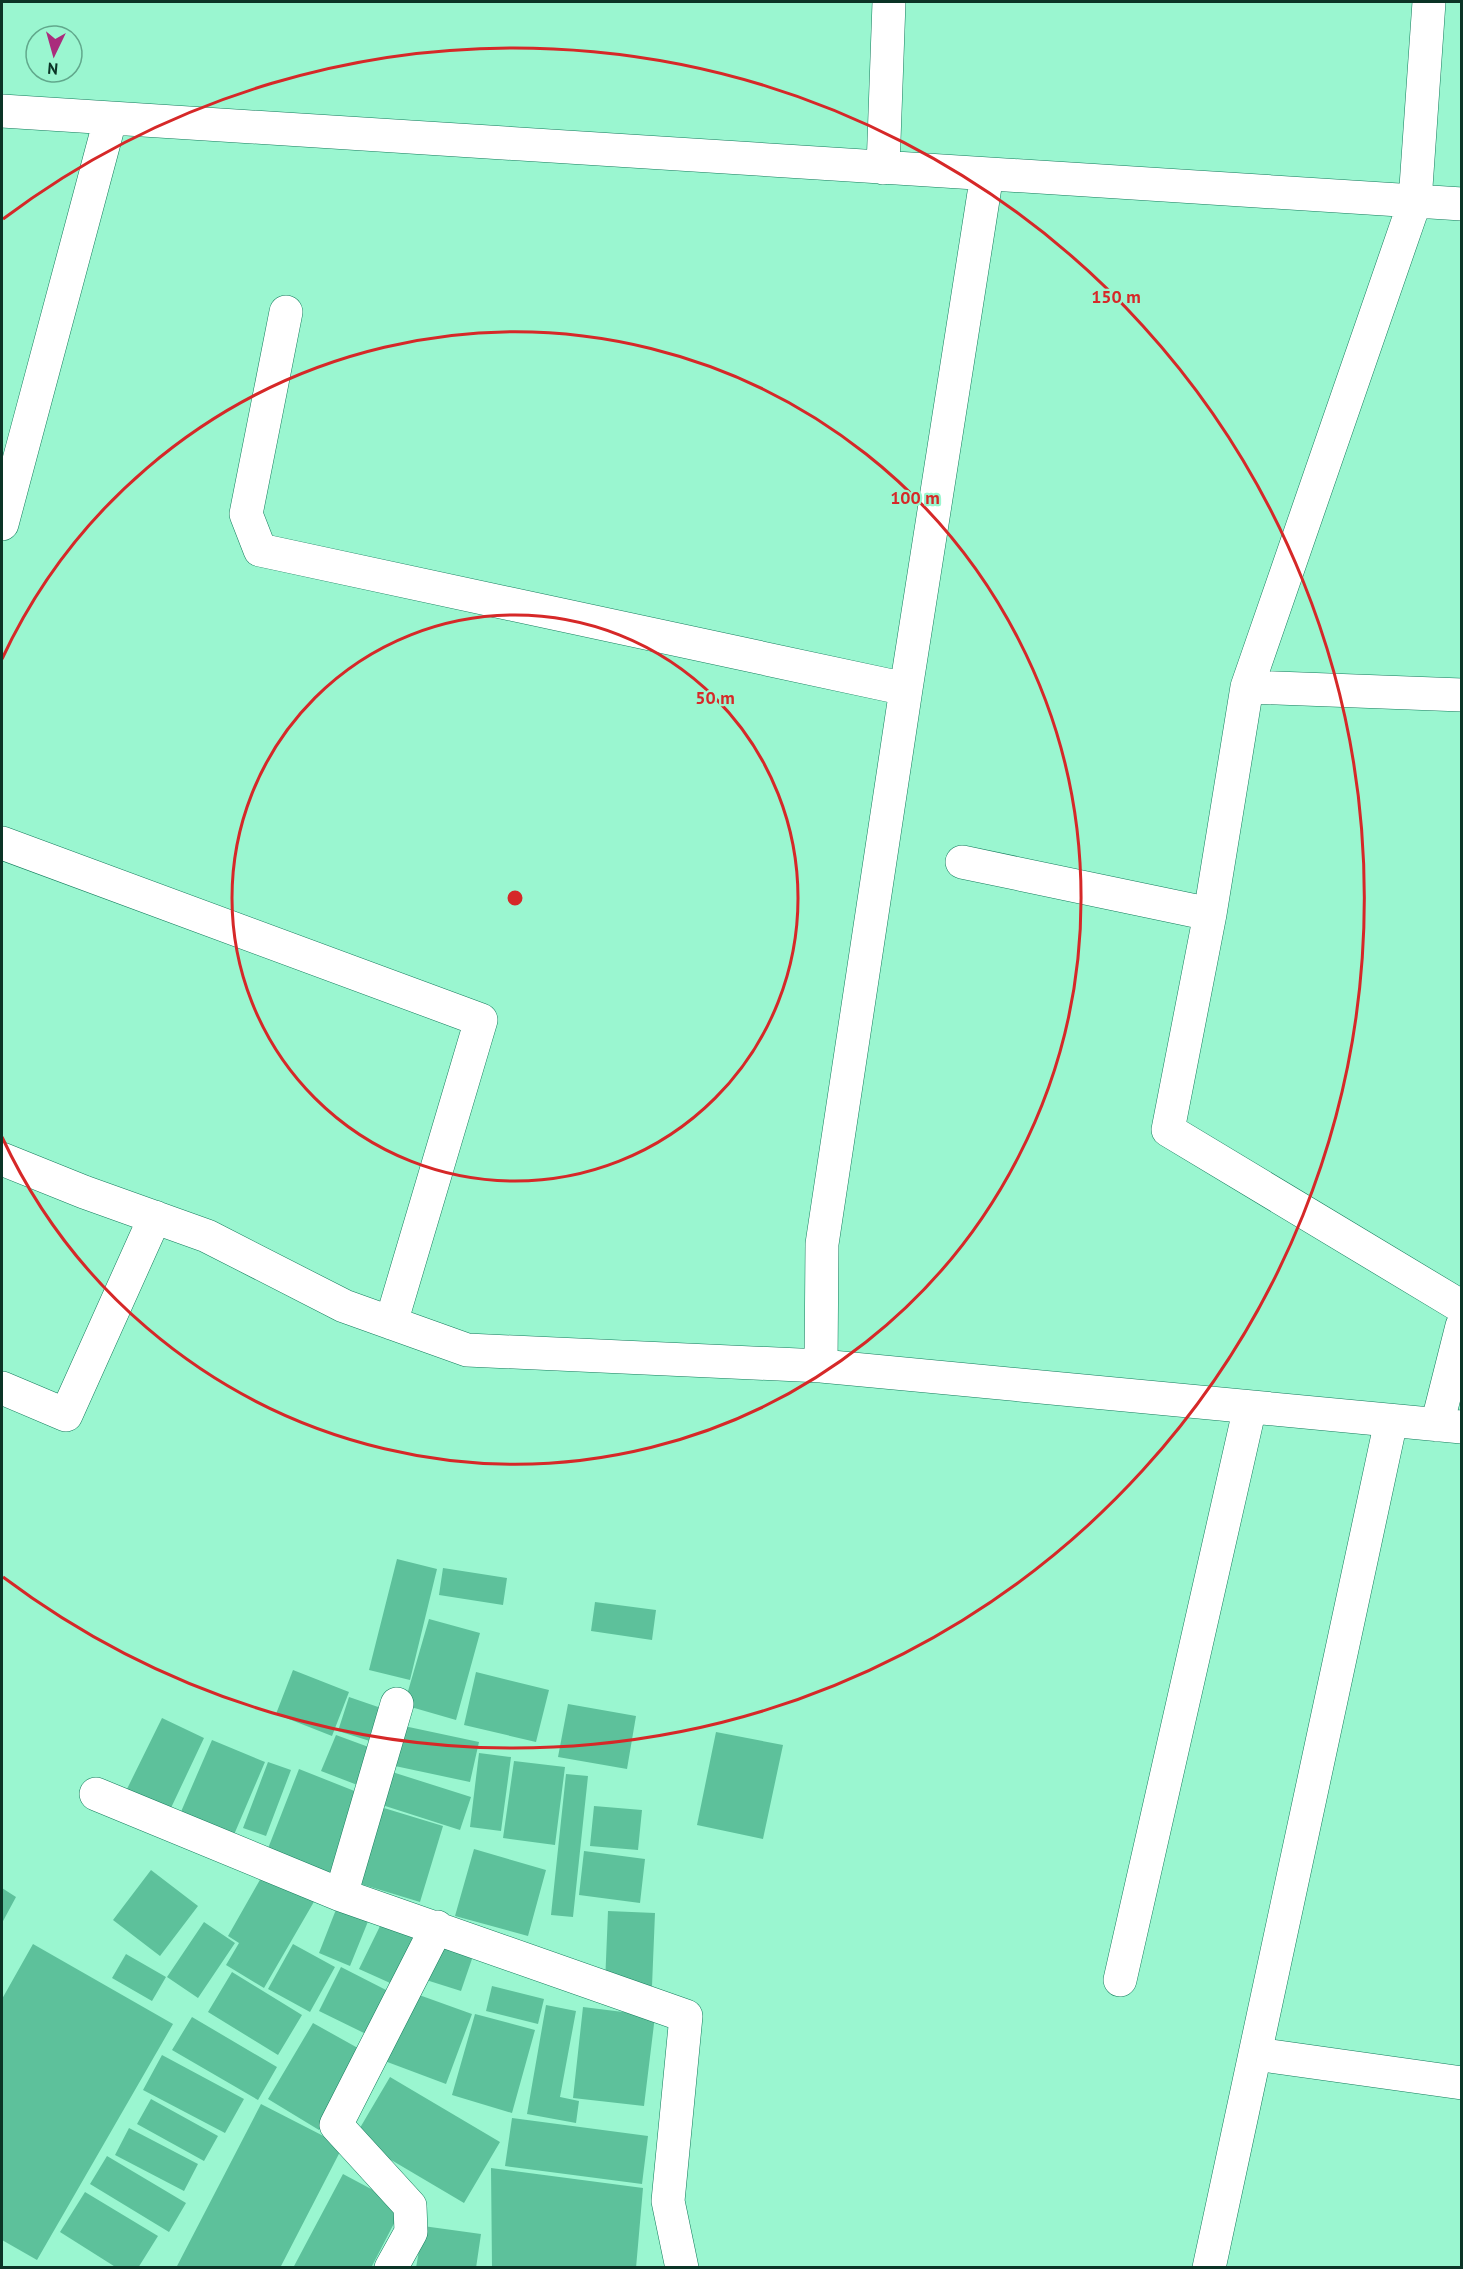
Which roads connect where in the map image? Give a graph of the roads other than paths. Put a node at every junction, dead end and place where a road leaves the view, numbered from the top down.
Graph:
1 (889, 2) edge
2 (1429, 2) edge
3 (2, 111) edge
4 (110, 120) junction
5 (883, 168) junction
6 (987, 174) junction
7 (1415, 201) junction
8 (1461, 204) edge
9 (286, 312) dead end
10 (2, 524) edge
11 (1248, 687) junction
12 (906, 689) junction
13 (1461, 695) edge
14 (2, 843) edge
15 (962, 862) dead end
16 (1210, 914) junction
17 (2, 1159) edge
18 (155, 1217) junction
19 (1461, 1307) edge
20 (391, 1323) junction
21 (1461, 1326) edge
22 (821, 1366) junction
23 (2, 1388) edge
24 (1250, 1407) junction
25 (1391, 1421) junction
26 (1449, 1426) edge
27 (397, 1704) dead end
28 (96, 1794) dead end
29 (341, 1895) junction
30 (437, 1927) junction
31 (1120, 1980) dead end
32 (1256, 2054) junction
33 (1461, 2083) edge
34 (391, 2268) edge
35 (682, 2268) edge
36 (1209, 2268) edge

1 - 5 street
2 - 7 street
3 - 4 street
4 - 5 street
4 - 10 street
5 - 6 street
6 - 7 street
6 - 12 street
7 - 8 street
7 - 11 street
9 - 12 street
11 - 13 street
11 - 16 street
12 - 22 street
14 - 20 street
15 - 16 street
16 - 19 street
17 - 18 street
18 - 20 street
18 - 23 street
20 - 22 street
21 - 26 street
22 - 24 street
24 - 25 street
24 - 31 street
25 - 26 street
25 - 32 street
27 - 29 street
28 - 29 street
29 - 30 street
30 - 34 street
30 - 35 street
32 - 33 street
32 - 36 street

